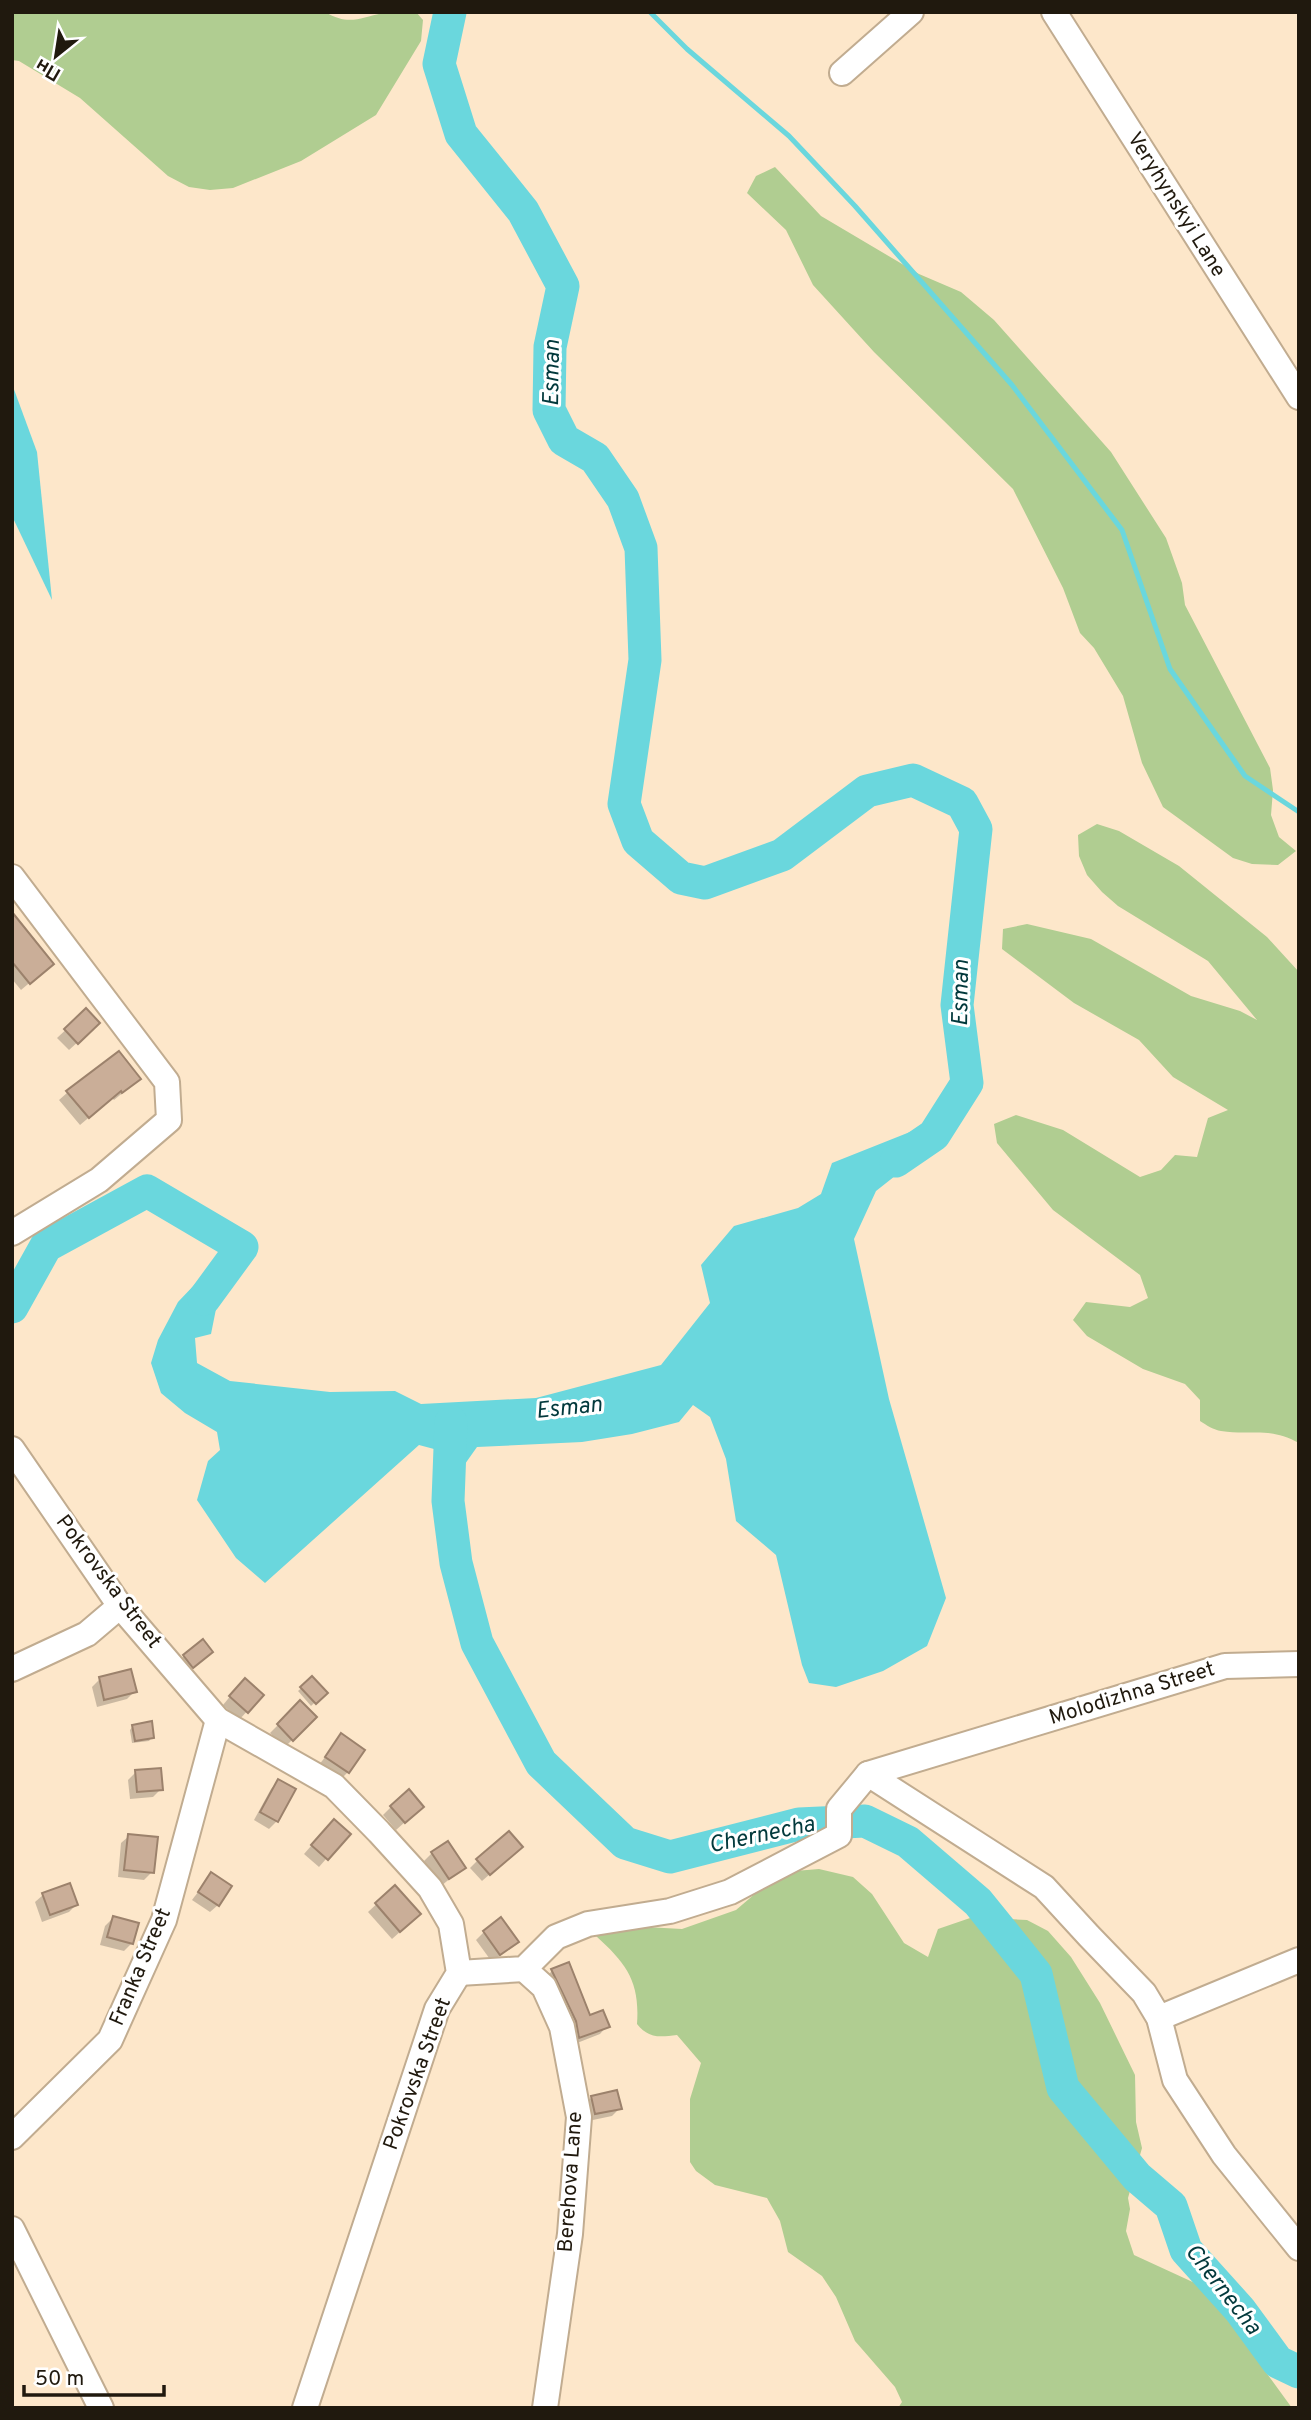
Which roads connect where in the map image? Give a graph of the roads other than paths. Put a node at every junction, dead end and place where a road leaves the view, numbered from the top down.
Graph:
1 (911, 12) edge
2 (1054, 12) edge
3 (842, 73) dead end
4 (1299, 397) edge
5 (12, 877) edge
6 (12, 1233) edge
7 (12, 1449) edge
8 (120, 1606) junction
9 (1299, 1664) edge
10 (12, 1669) edge
11 (218, 1720) junction
12 (868, 1774) junction
13 (1299, 1960) edge
14 (524, 1969) junction
15 (459, 1973) junction
16 (1159, 2018) junction
17 (12, 2137) edge
18 (12, 2229) edge
19 (1299, 2248) edge
20 (101, 2408) edge
21 (305, 2408) edge
22 (545, 2408) edge

1 - 3 street
2 - 4 street, Veryhynskyi Lane
5 - 6 street
7 - 8 street, Pokrovska Street
8 - 10 street
8 - 11 street, Pokrovska Street
9 - 12 street, Molodizhna Street
11 - 15 street, Pokrovska Street
11 - 17 street, Franka Street
12 - 14 street
12 - 16 street
13 - 16 street
14 - 15 street
14 - 22 street, Berehova Lane
15 - 21 street, Pokrovska Street
16 - 19 street
18 - 20 street

